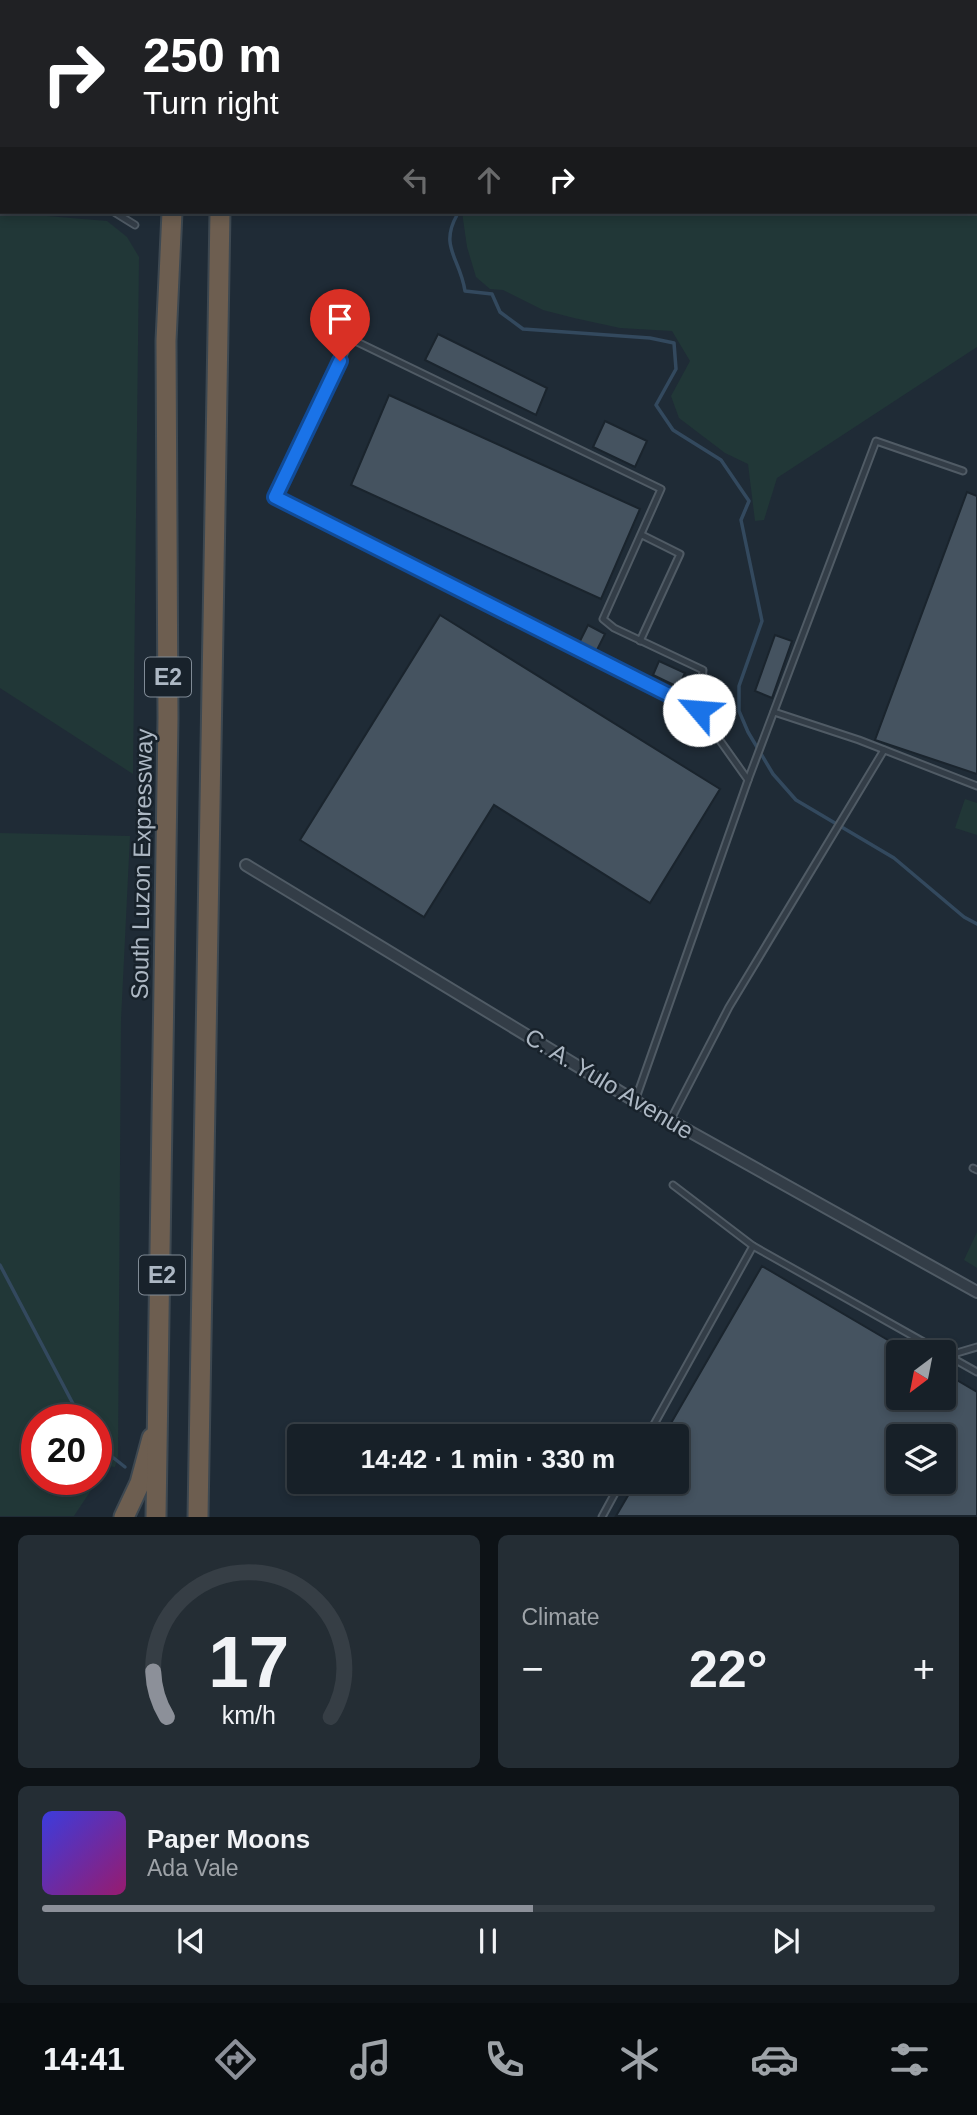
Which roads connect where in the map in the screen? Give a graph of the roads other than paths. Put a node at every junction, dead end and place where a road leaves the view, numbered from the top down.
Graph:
1 (117, 214) edge
2 (172, 214) edge
3 (220, 214) edge
4 (135, 225) dead end
5 (963, 471) dead end
6 (642, 535) junction
7 (640, 641) junction
8 (699, 710) junction
9 (774, 712) junction
10 (884, 750) junction
11 (748, 780) junction
12 (977, 786) edge
13 (246, 865) dead end
14 (635, 1101) junction
15 (670, 1121) junction
16 (673, 1185) dead end
17 (753, 1246) junction
18 (977, 1293) edge
19 (923, 1340) edge
20 (977, 1347) edge
21 (956, 1353) edge
22 (956, 1359) edge
23 (977, 1372) edge
24 (160, 1407) junction
25 (654, 1424) edge
26 (614, 1494) edge
27 (124, 1517) edge
28 (156, 1517) edge
29 (198, 1517) edge
30 (602, 1517) edge

1 - 4 lane
2 - 24 highway, South Luzon Expressway / E2
3 - 29 highway, E2
5 - 9 lane
6 - 7 lane
6 - 7 lane
6 - 8 lane
7 - 8 lane
8 - 11 lane
9 - 10 lane
9 - 11 lane
10 - 12 lane
10 - 15 lane
11 - 14 lane
13 - 14 street, C. A. Yulo Avenue
14 - 15 street, C. A. Yulo Avenue
15 - 18 street, C. A. Yulo Avenue
16 - 17 lane
17 - 19 lane
17 - 25 lane
20 - 21 lane
22 - 23 lane
24 - 27 highway
24 - 28 highway, South Luzon Expressway / E2
26 - 30 lane

